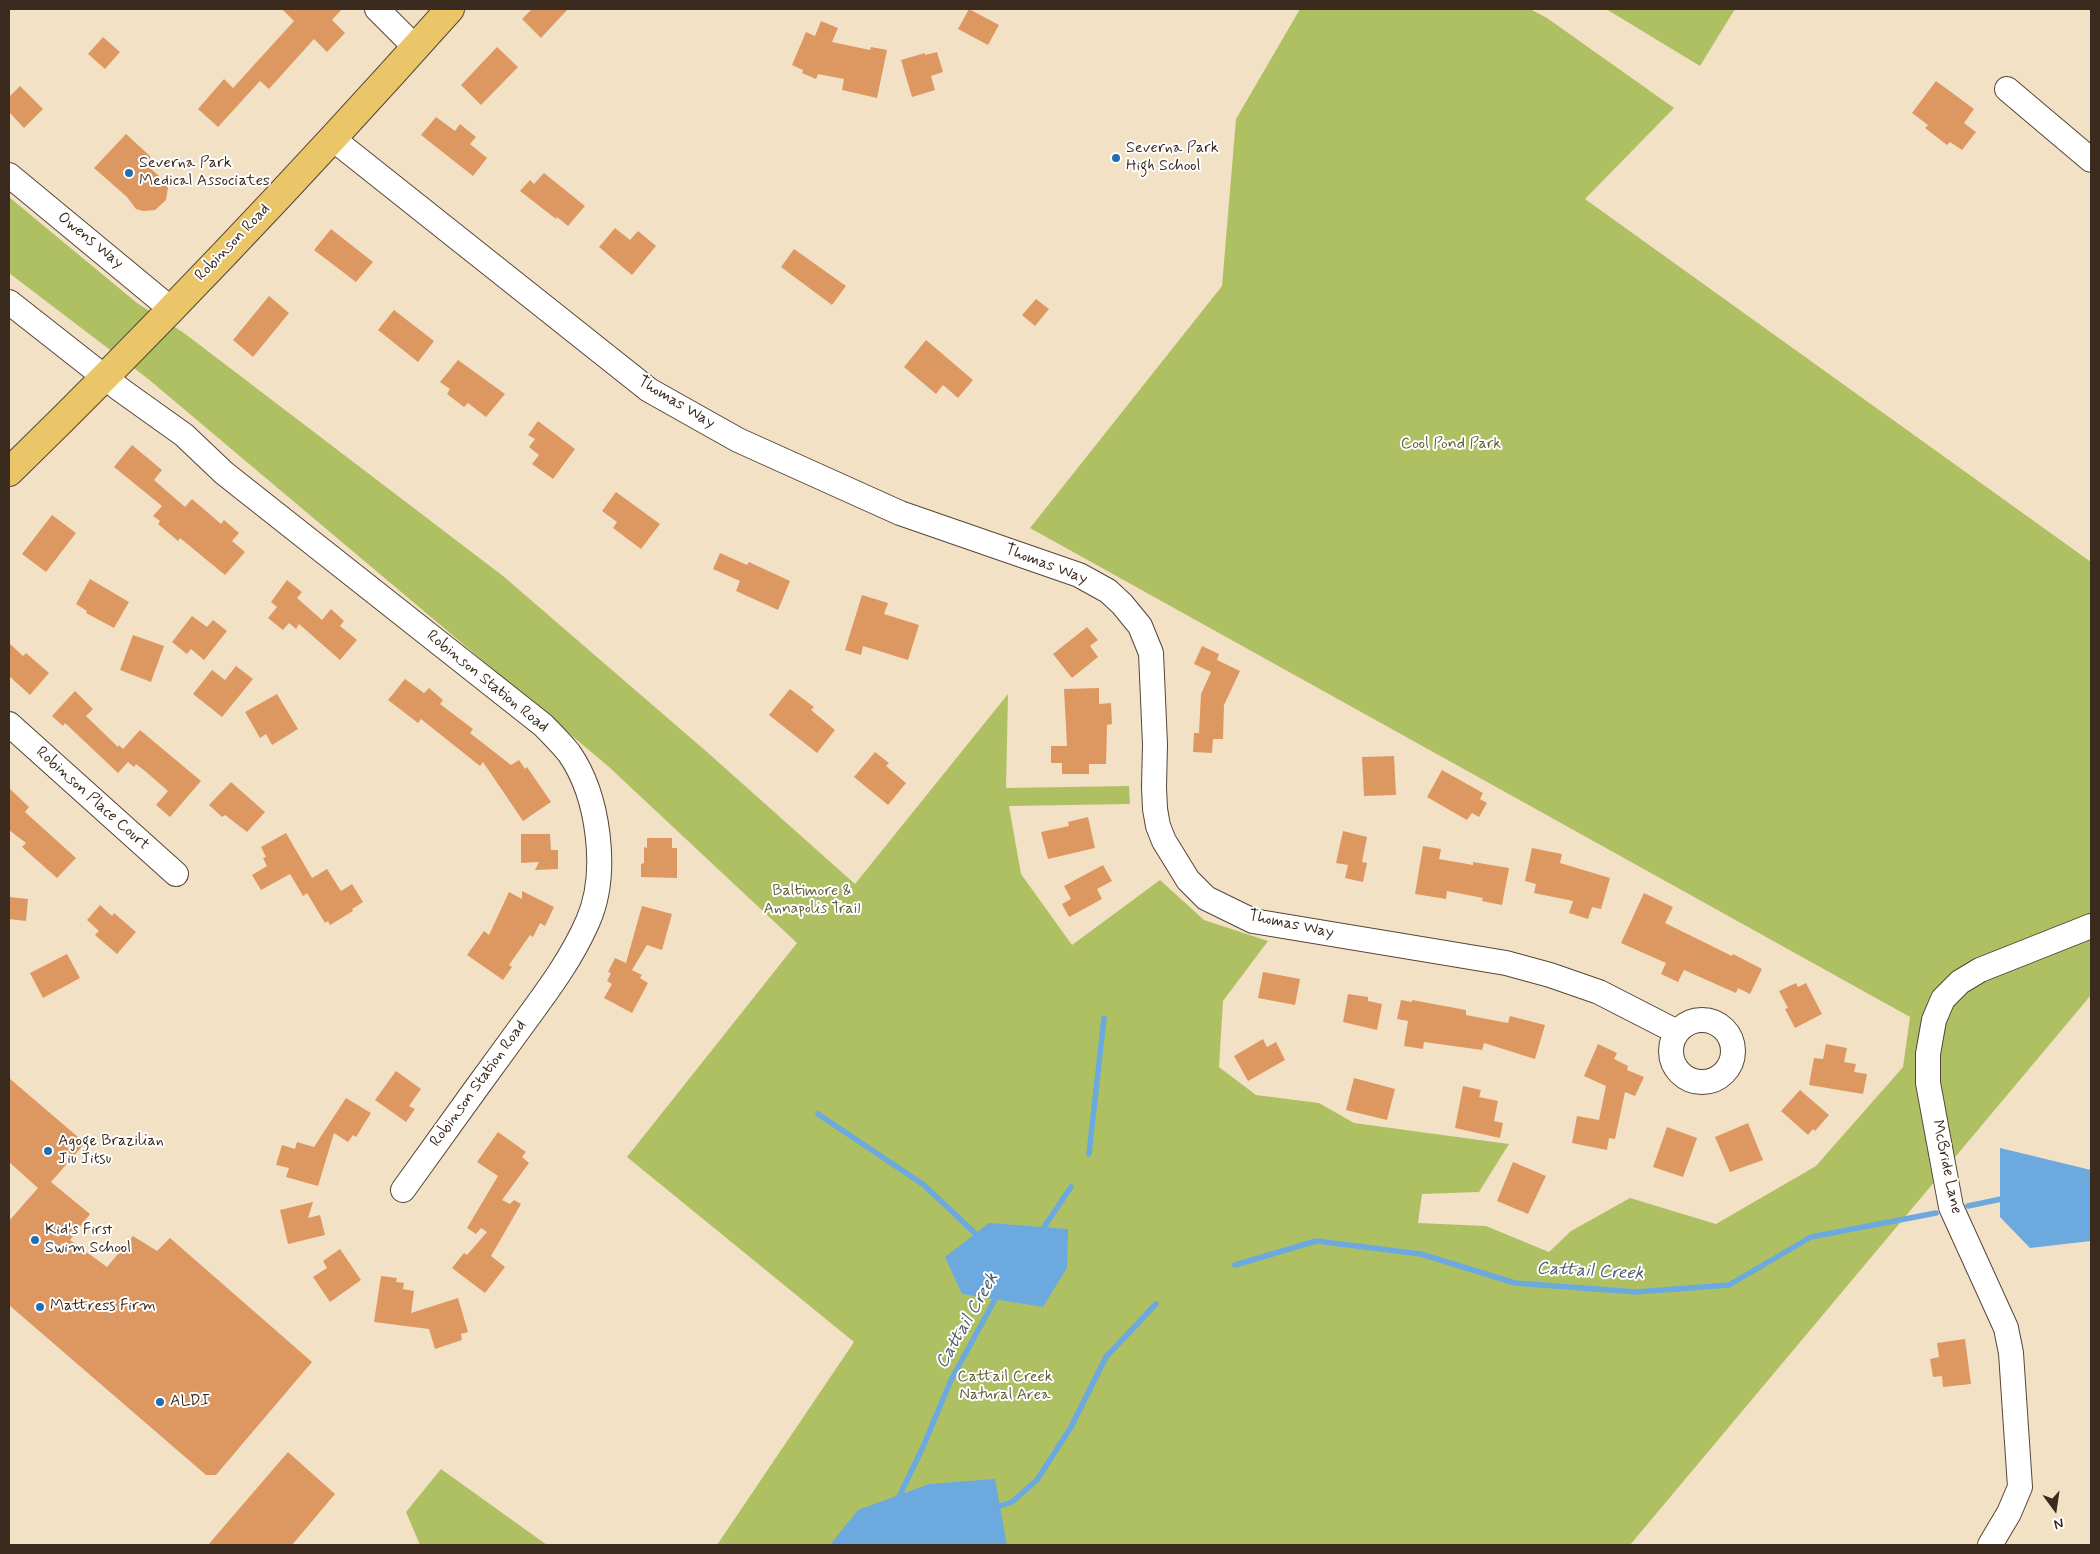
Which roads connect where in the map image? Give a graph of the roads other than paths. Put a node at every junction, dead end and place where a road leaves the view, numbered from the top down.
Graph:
1 (377, 9) edge
2 (450, 9) edge
3 (416, 48) junction
4 (2007, 89) dead end
5 (333, 139) junction
6 (2091, 160) edge
7 (9, 175) edge
8 (9, 302) edge
9 (171, 308) junction
10 (104, 377) junction
11 (9, 472) edge
12 (9, 724) edge
13 (176, 874) dead end
14 (2091, 926) edge
15 (1677, 1032) dead end
16 (403, 1190) dead end
17 (1990, 1545) edge

1 - 3 street
2 - 3 main road, Robinson Road
3 - 5 main road, Robinson Road
4 - 6 street
5 - 9 main road, Robinson Road
5 - 15 street, Thomas Way
7 - 9 street, Owens Way
8 - 10 street, Robinson Station Road
9 - 10 main road, Robinson Road
10 - 11 main road, Robinson Road
10 - 16 street, Robinson Station Road
12 - 13 street, Robinson Place Court
14 - 17 street, McBride Lane

